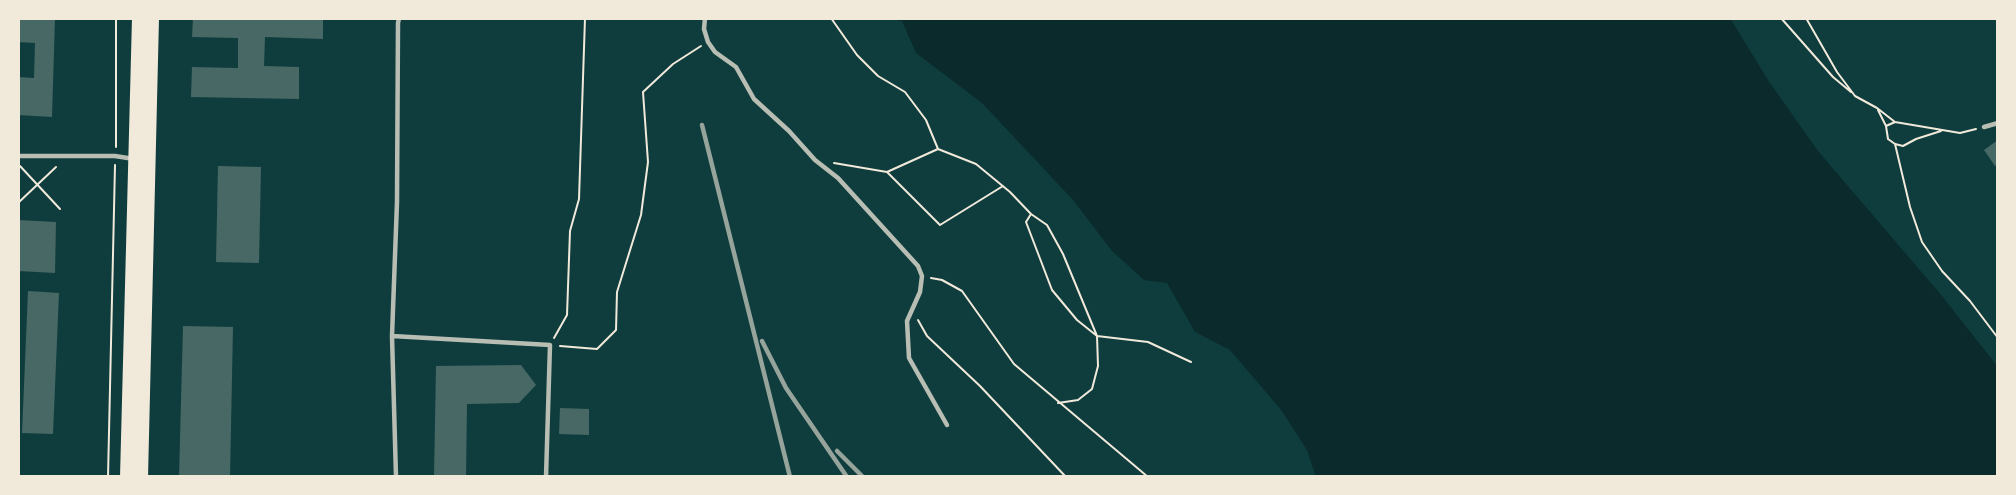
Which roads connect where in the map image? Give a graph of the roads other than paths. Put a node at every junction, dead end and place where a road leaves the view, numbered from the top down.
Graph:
1 (139, 18) edge
2 (152, 18) edge
3 (399, 18) edge
4 (705, 18) edge
5 (1998, 123) edge
6 (1984, 127) road end
7 (18, 156) edge
8 (136, 160) junction
9 (392, 336) junction
10 (947, 425) dead end
11 (127, 477) edge
12 (141, 477) edge
13 (396, 477) edge
14 (546, 477) edge

1 - 8 main road
2 - 12 main road
3 - 9 lane
4 - 10 lane
5 - 6 lane
7 - 8 lane
8 - 11 main road
9 - 13 lane
9 - 14 lane

